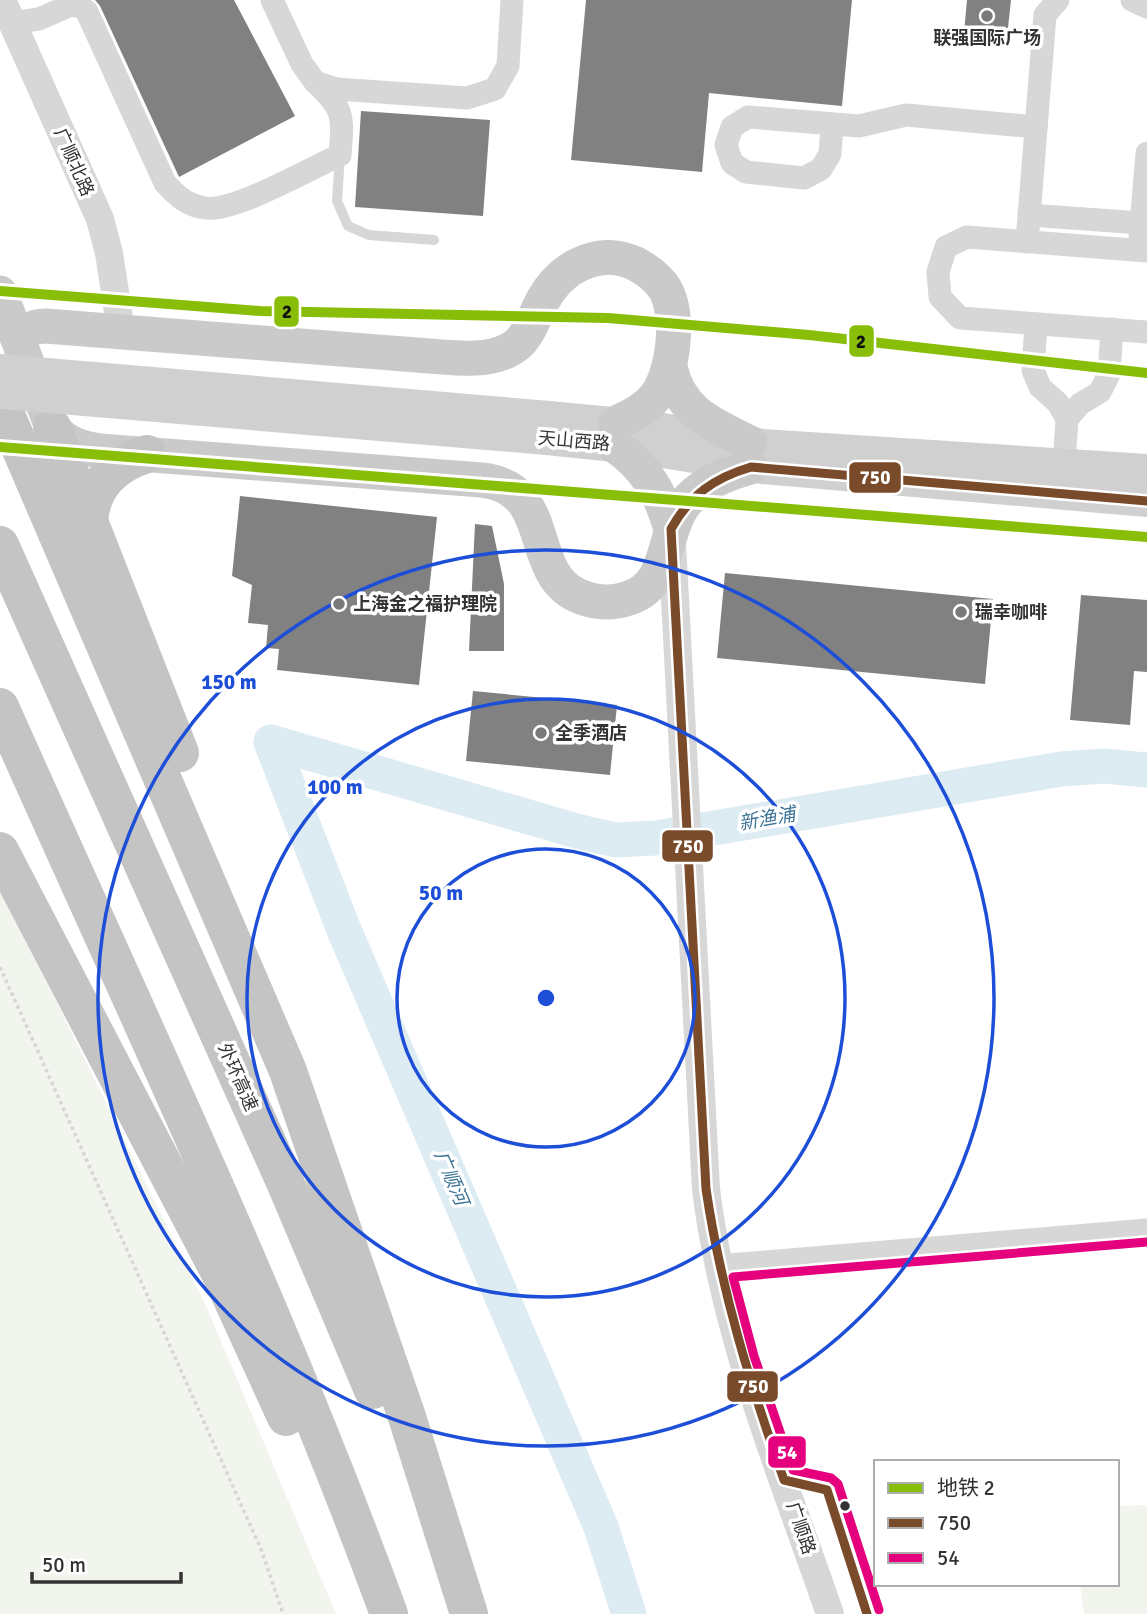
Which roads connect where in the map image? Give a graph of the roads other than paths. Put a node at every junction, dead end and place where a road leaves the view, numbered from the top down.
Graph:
1 (46, 0) edge
2 (272, 0) edge
3 (512, 0) edge
4 (1058, 0) edge
5 (1132, 0) edge
6 (1147, 7) edge
7 (7, 11) edge
8 (315, 82) junction
9 (832, 125) dead end
10 (1036, 127) junction
11 (1147, 153) edge
12 (340, 155) junction
13 (1029, 215) junction
14 (1141, 223) junction
15 (434, 240) dead end
16 (1027, 242) junction
17 (1143, 251) edge
18 (1, 295) edge
19 (1036, 324) junction
20 (1112, 330) junction
21 (121, 331) junction
22 (1147, 332) edge
23 (22, 348) edge
24 (670, 367) junction
25 (0, 393) edge
26 (0, 401) edge
27 (1067, 419) junction
28 (52, 426) junction
29 (548, 428) junction
30 (615, 434) junction
31 (146, 454) junction
32 (750, 455) junction
33 (1065, 464) junction
34 (1147, 470) edge
35 (1147, 501) edge
36 (89, 521) junction
37 (671, 529) junction
38 (0, 545) edge
39 (0, 707) edge
40 (0, 851) edge
41 (226, 924) junction
42 (1147, 1230) edge
43 (717, 1266) junction
44 (784, 1480) junction
45 (376, 1614) edge
46 (389, 1614) edge
47 (460, 1614) edge
48 (469, 1614) edge
49 (830, 1614) edge
50 (867, 1614) edge

1 - 7 street
2 - 8 street
3 - 8 street
4 - 10 street
5 - 6 street
7 - 12 street
7 - 21 street, 广顺北路
8 - 12 street
9 - 10 street
10 - 13 street
11 - 14 street
12 - 15 lane
13 - 14 street
13 - 16 street
14 - 17 street
16 - 17 street
16 - 19 street
18 - 23 main road
19 - 20 street
19 - 27 street
20 - 22 street
20 - 27 street
21 - 23 main road
21 - 24 main road
23 - 28 main road
23 - 29 main road, 天山西路, bridge
24 - 30 main road
24 - 32 main road
25 - 29 main road, 天山西路, bridge
26 - 41 highway
27 - 33 street
28 - 31 main road
28 - 36 highway
29 - 30 main road, 天山西路
30 - 32 main road, 天山西路
30 - 37 main road
31 - 36 highway
31 - 37 main road
32 - 33 main road, 天山西路
32 - 35 main road, 天山西路
32 - 37 main road
33 - 34 main road, 天山西路
36 - 41 highway
37 - 43 street, 广顺路
38 - 47 highway, 外环高速
39 - 46 highway
40 - 45 highway
41 - 48 highway
42 - 43 street
43 - 44 street, 广顺路
44 - 49 street, 广顺路
44 - 50 lane

